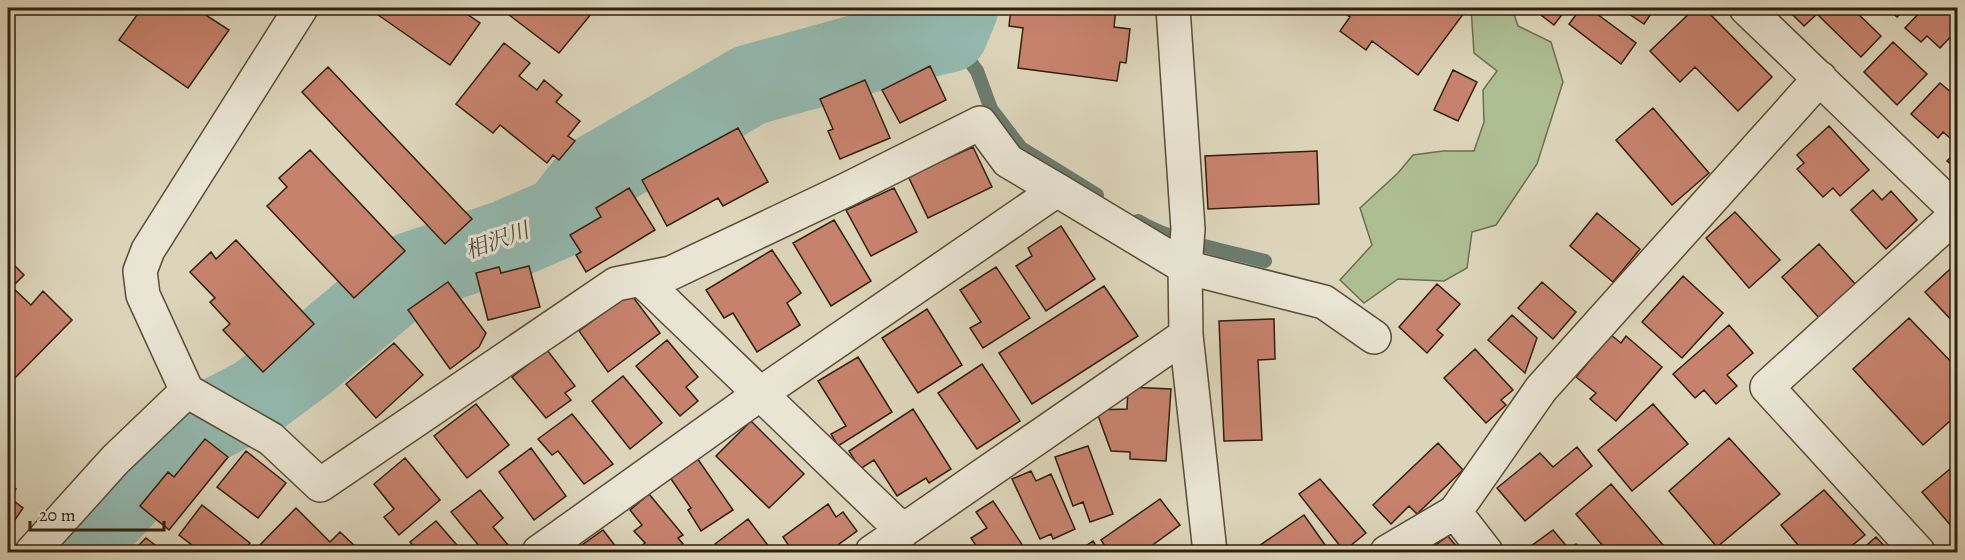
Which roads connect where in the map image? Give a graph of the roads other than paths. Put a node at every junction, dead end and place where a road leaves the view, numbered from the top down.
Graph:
1 (301, 8) edge
2 (1173, 8) edge
3 (1746, 8) edge
4 (1820, 78) junction
5 (1057, 190) junction
6 (1958, 213) edge
7 (1187, 248) junction
8 (641, 279) junction
9 (1186, 335) junction
10 (1374, 337) dead end
11 (760, 394) junction
12 (197, 398) junction
13 (1455, 512) junction
14 (903, 531) junction
15 (32, 552) edge
16 (539, 552) edge
17 (872, 552) edge
18 (1210, 552) edge
19 (1387, 552) edge
20 (1486, 552) edge
21 (1918, 552) edge

1 - 12 street
2 - 7 street
3 - 4 street
4 - 6 street
4 - 13 street
5 - 7 street
5 - 8 street
5 - 11 street
6 - 21 street
7 - 9 street
7 - 10 street
8 - 11 street
8 - 12 street
9 - 14 street
9 - 18 street
11 - 14 street
11 - 16 street
12 - 15 street
13 - 19 street
13 - 20 street
14 - 17 street

